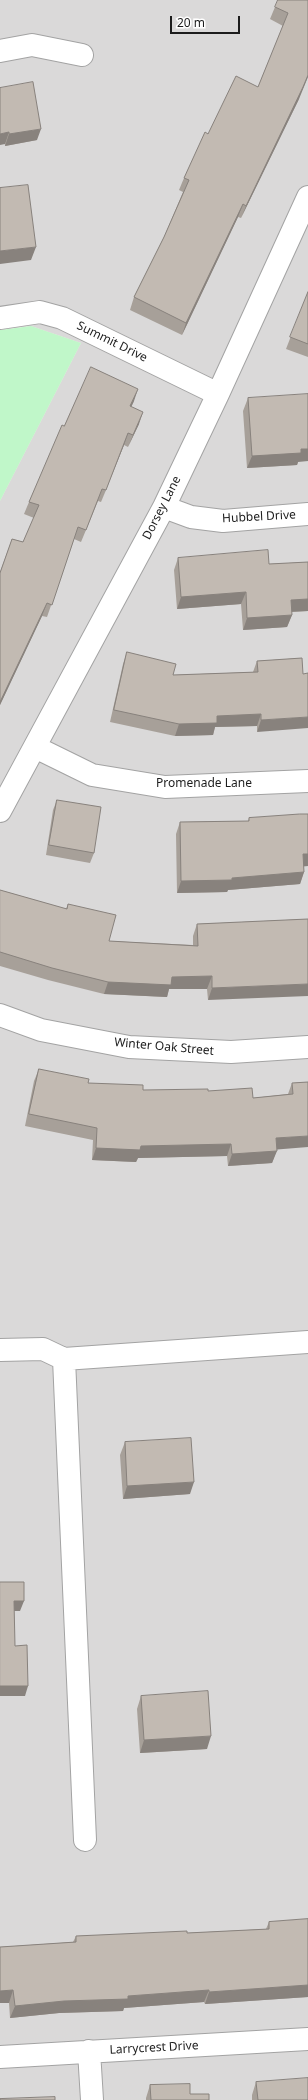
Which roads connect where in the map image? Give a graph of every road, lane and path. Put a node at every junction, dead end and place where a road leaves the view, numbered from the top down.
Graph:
1 (0, 51) edge
2 (82, 55) dead end
3 (308, 198) edge
4 (0, 318) edge
5 (218, 394) junction
6 (164, 507) junction
7 (308, 514) edge
8 (35, 746) junction
9 (308, 781) edge
10 (0, 812) edge
11 (0, 1014) edge
12 (308, 1047) edge
13 (308, 1342) edge
14 (0, 1350) edge
15 (64, 1359) junction
16 (85, 1840) dead end
17 (308, 2039) edge
18 (89, 2051) junction
19 (0, 2056) edge
20 (92, 2100) edge

1 - 2 street
3 - 5 street, Dorsey Lane
4 - 5 street, Summit Drive
5 - 6 street, Dorsey Lane
6 - 7 street, Hubbel Drive
6 - 8 street, Dorsey Lane
8 - 9 street, Promenade Lane
8 - 10 street, Dorsey Lane
11 - 12 street, Winter Oak Street
13 - 15 street
14 - 15 street
15 - 16 street
17 - 18 street, Larrycrest Drive
18 - 19 street, Larrycrest Drive
18 - 20 street

